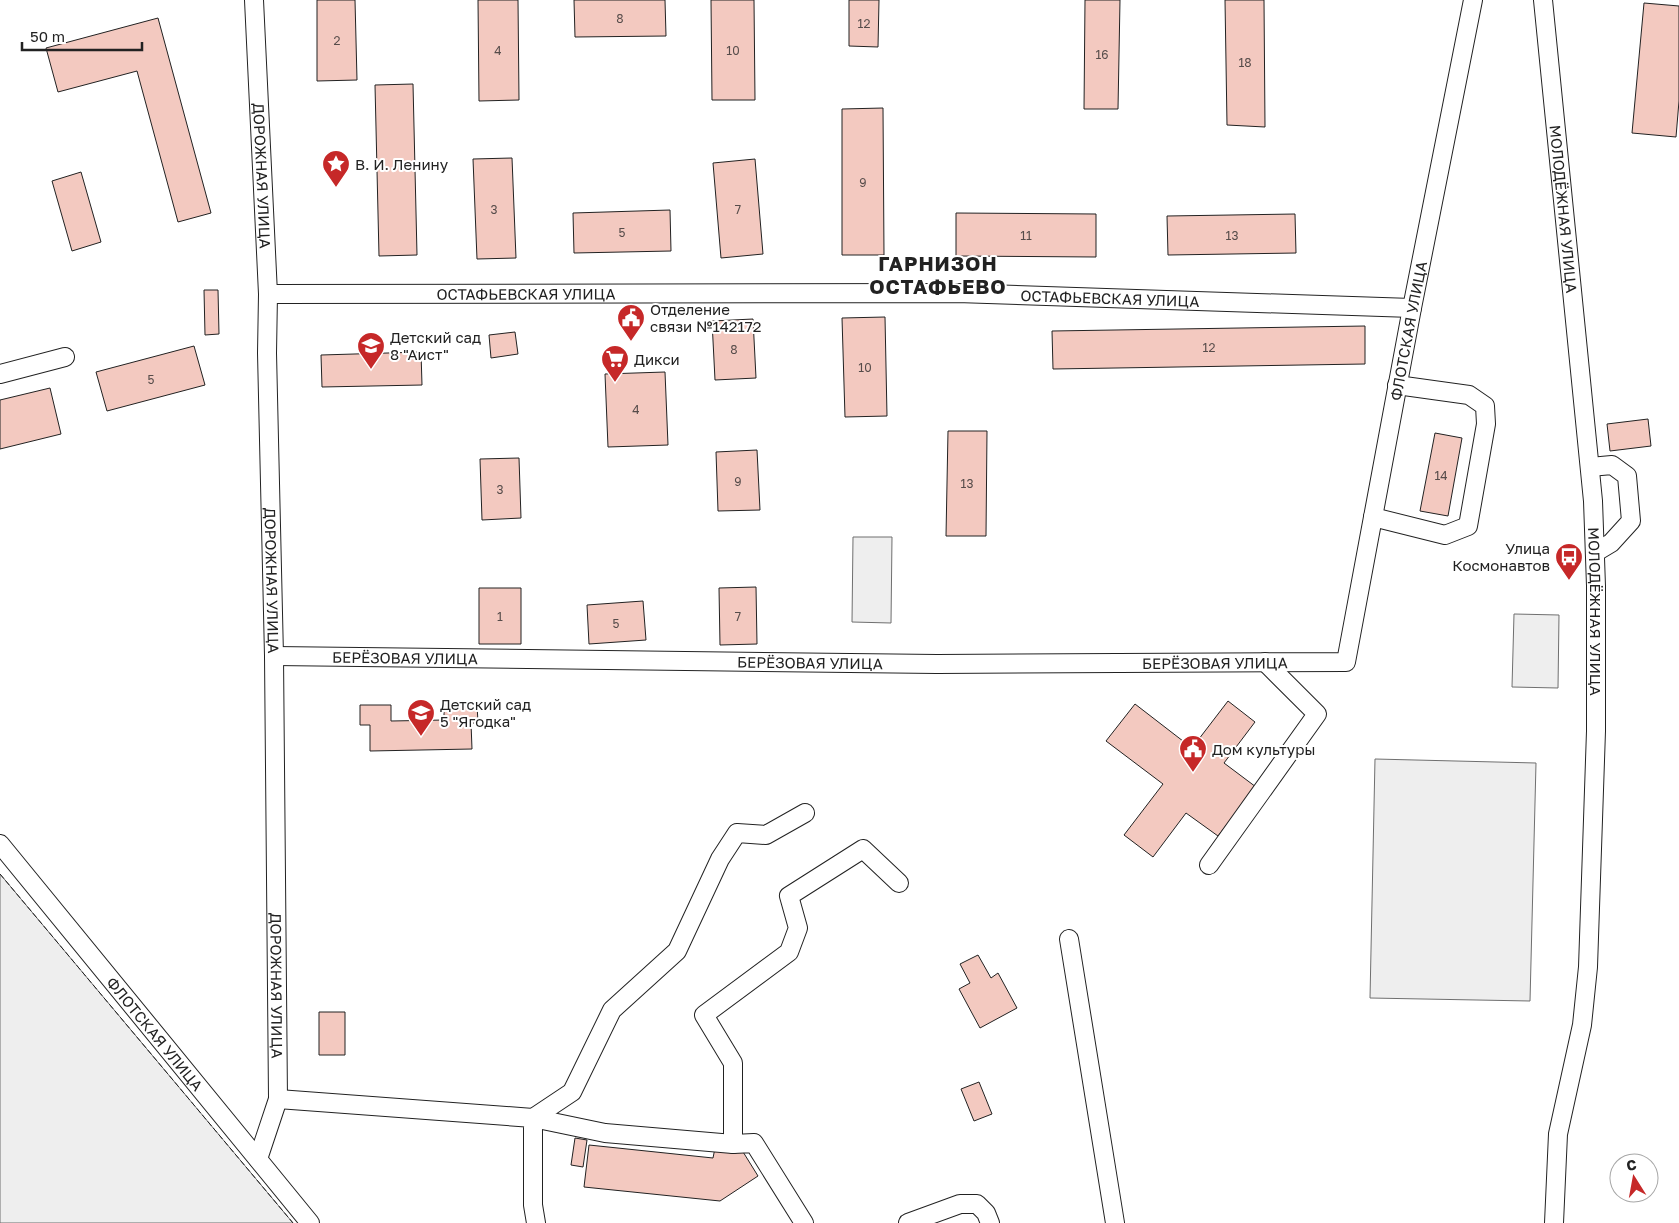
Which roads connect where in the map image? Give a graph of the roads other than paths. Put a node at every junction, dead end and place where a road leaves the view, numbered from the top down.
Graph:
1 (254, 0) edge
2 (1473, 0) edge
3 (1543, 0) edge
4 (268, 294) junction
5 (1412, 308) junction
6 (64, 357) dead end
7 (0, 374) edge
8 (1397, 385) junction
9 (1590, 468) junction
10 (1373, 517) junction
11 (1596, 552) junction
12 (274, 656) junction
13 (1265, 662) junction
14 (1346, 662) joint
15 (805, 813) dead end
16 (0, 844) edge
17 (1209, 865) dead end
18 (899, 883) dead end
19 (1069, 939) dead end
20 (278, 1099) junction
21 (533, 1118) junction
22 (733, 1144) junction
23 (258, 1159) junction
24 (310, 1223) edge
25 (536, 1223) edge
26 (804, 1223) edge
27 (908, 1223) edge
28 (990, 1223) edge
29 (1115, 1223) edge
30 (1554, 1223) edge

1 - 4 street, ДОРОЖНАЯ УЛИЦА
2 - 5 street, ФЛОТСКАЯ УЛИЦА
3 - 9 street, МОЛОДЁЖНАЯ УЛИЦА
4 - 5 street, ОСТАФЬЕВСКАЯ УЛИЦА
4 - 12 street, ДОРОЖНАЯ УЛИЦА
5 - 8 street, ФЛОТСКАЯ УЛИЦА
6 - 7 street
8 - 10 street, ФЛОТСКАЯ УЛИЦА
8 - 10 street
9 - 11 street, МОЛОДЁЖНАЯ УЛИЦА
9 - 11 street
10 - 14 street, ФЛОТСКАЯ УЛИЦА
11 - 30 street, МОЛОДЁЖНАЯ УЛИЦА
12 - 13 street, БЕРЁЗОВАЯ УЛИЦА
12 - 20 street, ДОРОЖНАЯ УЛИЦА
13 - 14 street, БЕРЁЗОВАЯ УЛИЦА
13 - 17 street
15 - 21 street
16 - 23 street, ФЛОТСКАЯ УЛИЦА
18 - 22 street
19 - 29 street
20 - 21 street
20 - 23 street, ДОРОЖНАЯ УЛИЦА
21 - 22 street
21 - 25 street
22 - 26 street
23 - 24 street, ФЛОТСКАЯ УЛИЦА
27 - 28 street

